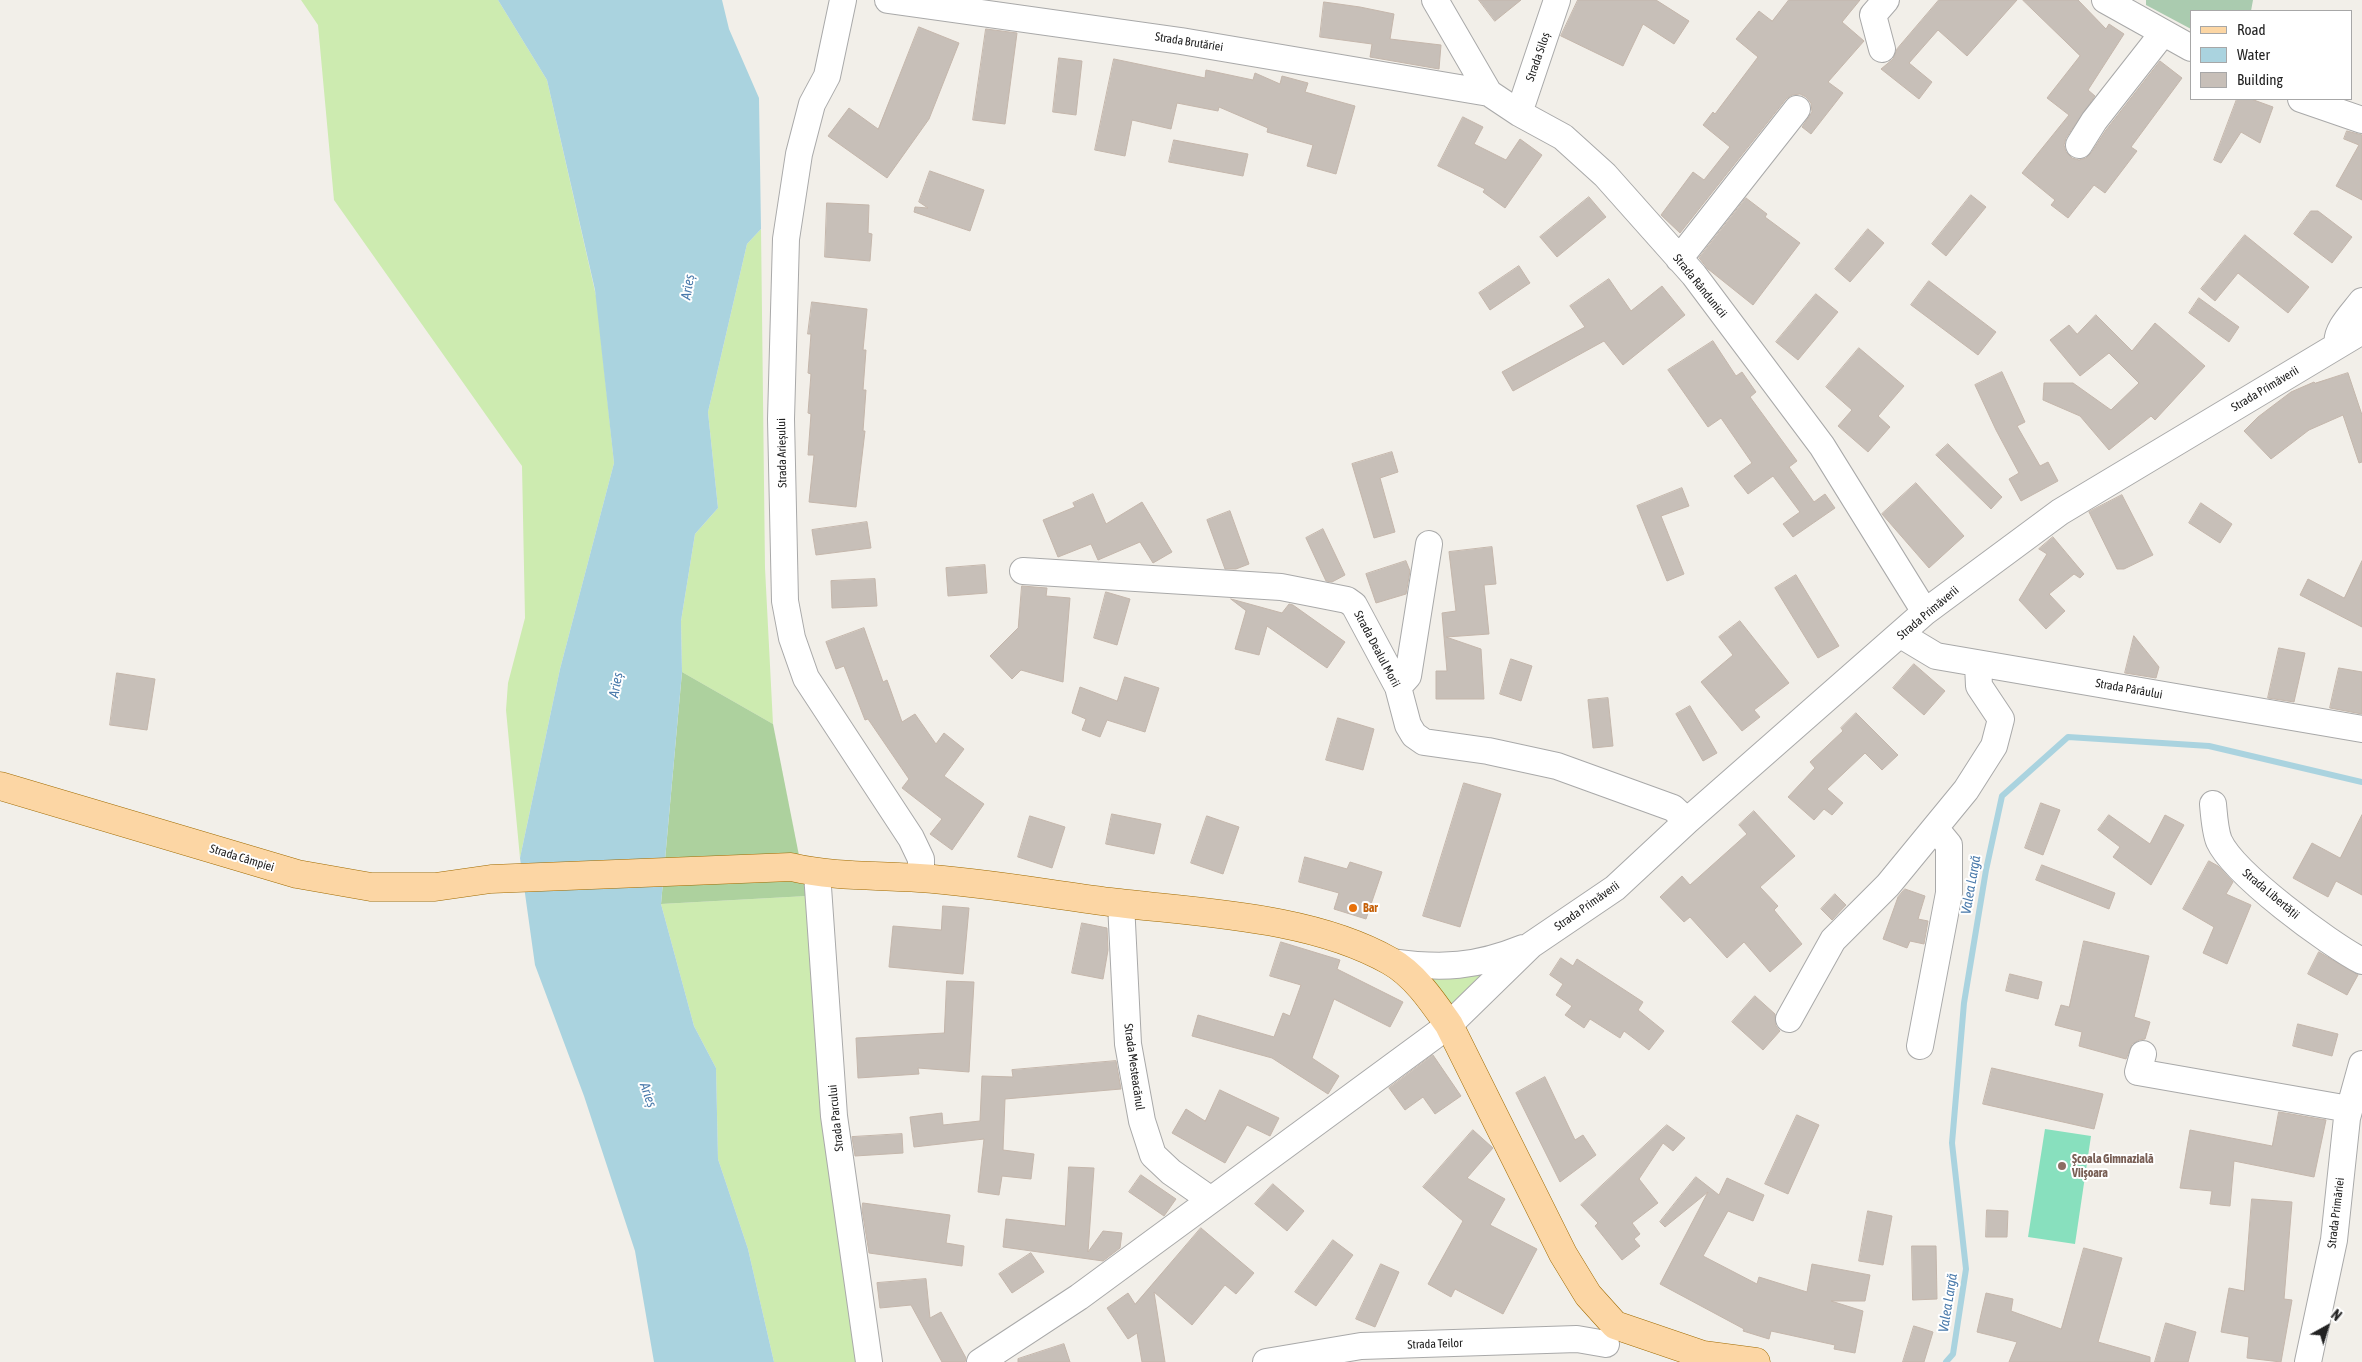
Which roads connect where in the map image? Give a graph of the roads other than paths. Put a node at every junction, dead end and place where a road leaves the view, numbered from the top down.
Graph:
1 (843, 0) edge
2 (888, 0) edge
3 (1435, 0) edge
4 (1557, 0) edge
5 (2105, 0) edge
6 (1879, 2) edge
7 (2163, 33) junction
8 (2190, 47) edge
9 (1882, 49) dead end
10 (1489, 93) junction
11 (2303, 100) edge
12 (1797, 109) dead end
13 (1519, 113) junction
14 (2362, 120) edge
15 (2079, 145) dead end
16 (1680, 259) junction
17 (2362, 301) edge
18 (2362, 331) edge
19 (2338, 346) junction
20 (1429, 544) dead end
21 (1023, 571) dead end
22 (1925, 612) junction
23 (1902, 634) junction
24 (1978, 664) junction
25 (1398, 687) junction
26 (2362, 729) edge
27 (0, 786) edge
28 (2213, 804) dead end
29 (1687, 821) junction
30 (1935, 828) junction
31 (817, 873) junction
32 (921, 878) junction
33 (1121, 903) junction
34 (1531, 945) junction
35 (2362, 961) edge
36 (1392, 962) junction
37 (1789, 1019) dead end
38 (1449, 1025) junction
39 (1920, 1046) dead end
40 (2142, 1054) dead end
41 (2362, 1064) edge
42 (2349, 1109) junction
43 (1211, 1200) junction
44 (1607, 1343) edge
45 (869, 1362) edge
46 (980, 1362) edge
47 (1266, 1362) edge
48 (1756, 1362) edge
49 (2308, 1362) edge

1 - 32 street, Strada Arieșului
2 - 10 street, Strada Brutăriei
3 - 10 street, Strada Rândunicii
4 - 13 street, Strada Siloș
5 - 7 street
6 - 9 street
7 - 8 street
7 - 15 street
10 - 13 street, Strada Rândunicii
11 - 14 street
12 - 16 street
13 - 16 street, Strada Rândunicii
16 - 22 street, Strada Rândunicii
17 - 19 street
18 - 19 street, Strada Primăverii
19 - 22 street, Strada Primăverii
20 - 25 street
21 - 25 street, Strada Dealul Morii
22 - 23 street, Strada Primăverii
23 - 24 street, Strada Pârâului
23 - 29 street, Strada Primăverii
24 - 26 street, Strada Pârâului
24 - 30 street
25 - 29 street, Strada Dealul Morii
27 - 31 main road, Strada Câmpiei
28 - 35 street, Strada Libertății
29 - 34 street, Strada Primăverii
30 - 37 street
30 - 39 street
31 - 32 main road, Strada Câmpiei
31 - 45 street, Strada Parcului
32 - 33 main road, Strada Câmpiei
33 - 36 main road, Strada Câmpiei
33 - 43 street, Strada Mesteacănul
34 - 36 street
34 - 38 street
36 - 38 main road, Strada Câmpiei
38 - 43 street
38 - 44 main road, Strada Câmpiei
40 - 42 street
41 - 42 street, Strada Primăriei
42 - 49 street, Strada Primăriei
43 - 46 street
44 - 47 street, Strada Teilor
44 - 48 main road

